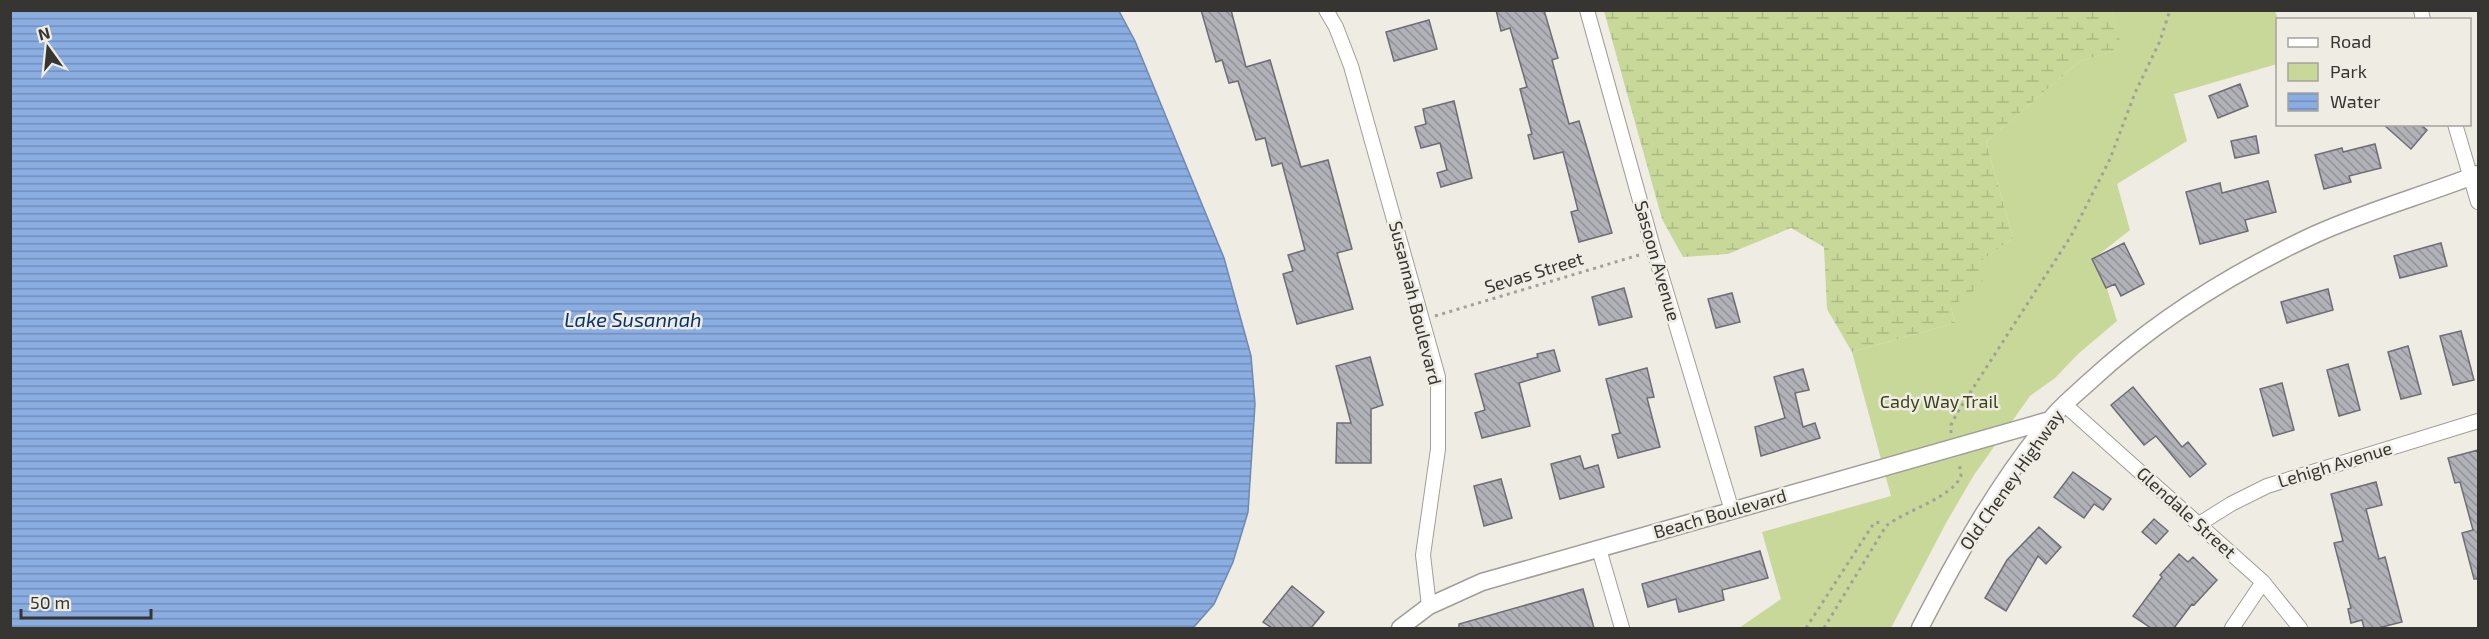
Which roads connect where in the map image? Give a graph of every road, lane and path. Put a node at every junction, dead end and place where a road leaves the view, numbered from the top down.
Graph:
1 (1326, 10) edge
2 (1587, 10) edge
3 (2170, 10) edge
4 (2456, 126) edge
5 (2475, 175) edge
6 (2478, 202) edge
7 (1654, 251) junction
8 (1422, 320) junction
9 (2064, 405) junction
10 (2050, 420) junction
11 (2478, 421) edge
12 (1951, 424) dead end
13 (1958, 456) dead end
14 (1732, 511) junction
15 (1881, 522) dead end
16 (2199, 524) junction
17 (1599, 549) junction
18 (2263, 582) junction
19 (1429, 606) junction
20 (1400, 628) edge
21 (1622, 628) edge
22 (1806, 628) edge
23 (1824, 628) edge
24 (1920, 628) edge
25 (2232, 628) edge
26 (2300, 628) edge

1 - 8 street, Susannah Boulevard
2 - 7 street, Sasoon Avenue
3 - 12 path
4 - 5 street
5 - 6 street
5 - 9 street, Old Cheney Highway
7 - 8 path, Sevas Street
7 - 14 street, Sasoon Avenue
8 - 19 street, Susannah Boulevard
9 - 10 street, Old Cheney Highway
9 - 16 street, Glendale Street
10 - 14 street, Beach Boulevard
10 - 24 street, Old Cheney Highway
11 - 16 street, Lehigh Avenue
13 - 23 path
14 - 17 street, Beach Boulevard
15 - 22 path
16 - 18 street, Glendale Street
17 - 19 street, Beach Boulevard
17 - 21 street
18 - 25 street
18 - 26 street, Glendale Street
19 - 20 street, Beach Boulevard

